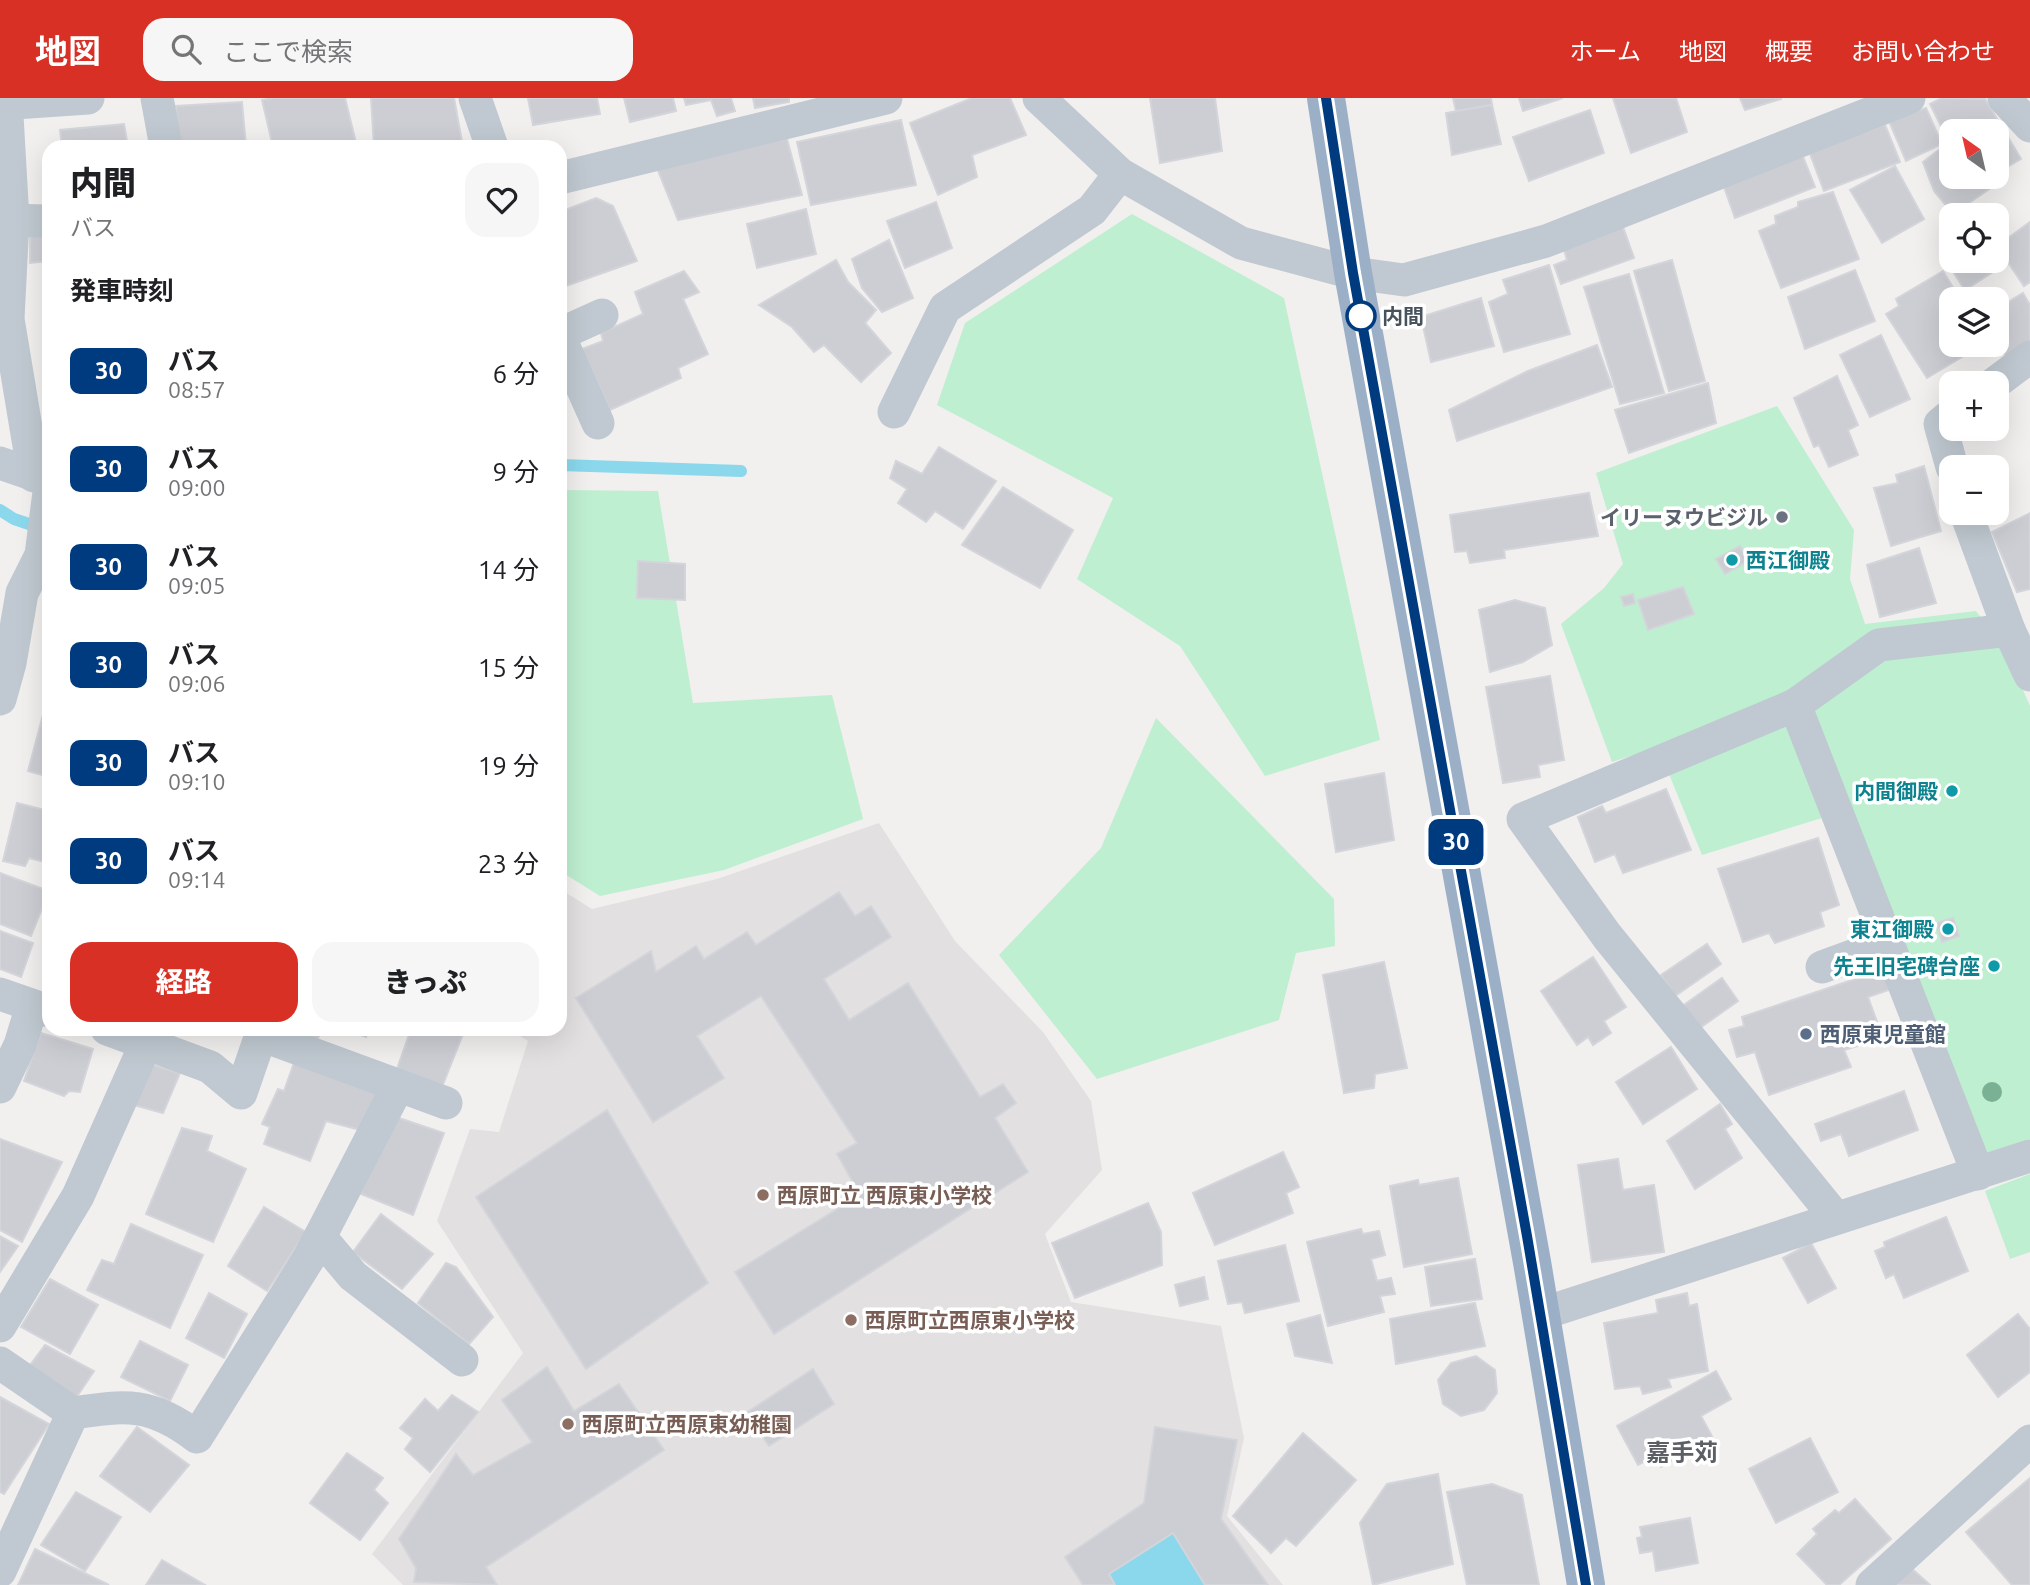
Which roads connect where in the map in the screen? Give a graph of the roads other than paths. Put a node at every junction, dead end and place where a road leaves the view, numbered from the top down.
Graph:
1 (88, 98) edge
2 (157, 98) edge
3 (475, 98) edge
4 (886, 98) edge
5 (1039, 98) edge
6 (1326, 98) edge
7 (1909, 98) edge
8 (2004, 98) edge
9 (4, 102) edge
10 (2030, 126) edge
11 (165, 140) edge
12 (490, 140) edge
13 (1120, 174) junction
14 (567, 176) edge
15 (6, 220) edge
16 (42, 221) edge
17 (1353, 273) junction
18 (602, 314) dead end
19 (567, 332) edge
20 (567, 352) edge
21 (2030, 358) edge
22 (2009, 373) edge
23 (894, 412) dead end
24 (598, 423) dead end
25 (0, 463) edge
26 (42, 474) edge
27 (42, 486) edge
28 (1971, 525) edge
29 (42, 538) edge
30 (11, 598) edge
31 (2022, 650) edge
32 (0, 699) edge
33 (1795, 705) junction
34 (1888, 943) junction
35 (1822, 967) dead end
36 (0, 994) edge
37 (41, 1008) edge
38 (130, 1036) edge
39 (261, 1036) edge
40 (272, 1036) edge
41 (147, 1041) junction
42 (398, 1086) junction
43 (0, 1087) edge
44 (446, 1103) dead end
45 (2030, 1156) edge
46 (1978, 1174) junction
47 (1836, 1218) junction
48 (320, 1237) junction
49 (1541, 1314) junction
50 (0, 1326) edge
51 (462, 1360) dead end
52 (0, 1363) edge
53 (73, 1413) junction
54 (2030, 1441) edge
55 (0, 1571) edge
56 (1586, 1585) edge
57 (1872, 1585) edge

1 - 9 street
2 - 11 street
3 - 12 street
4 - 14 street
5 - 13 street
6 - 17 highway
7 - 17 street
8 - 10 street
9 - 15 street
13 - 17 street
13 - 23 street
15 - 16 street
15 - 26 street
17 - 49 highway
18 - 19 street
20 - 24 street
21 - 22 street
25 - 27 street
28 - 31 street
29 - 30 street
30 - 32 street
31 - 33 street
33 - 34 street
33 - 47 street
34 - 35 street
34 - 46 street
36 - 37 street
37 - 43 street
38 - 41 street
39 - 41 street
40 - 42 street
41 - 50 street
42 - 44 street
42 - 48 street
45 - 46 street
46 - 47 street
47 - 49 street
48 - 51 street
48 - 53 street
49 - 56 highway
52 - 53 street
53 - 55 street
54 - 57 street

